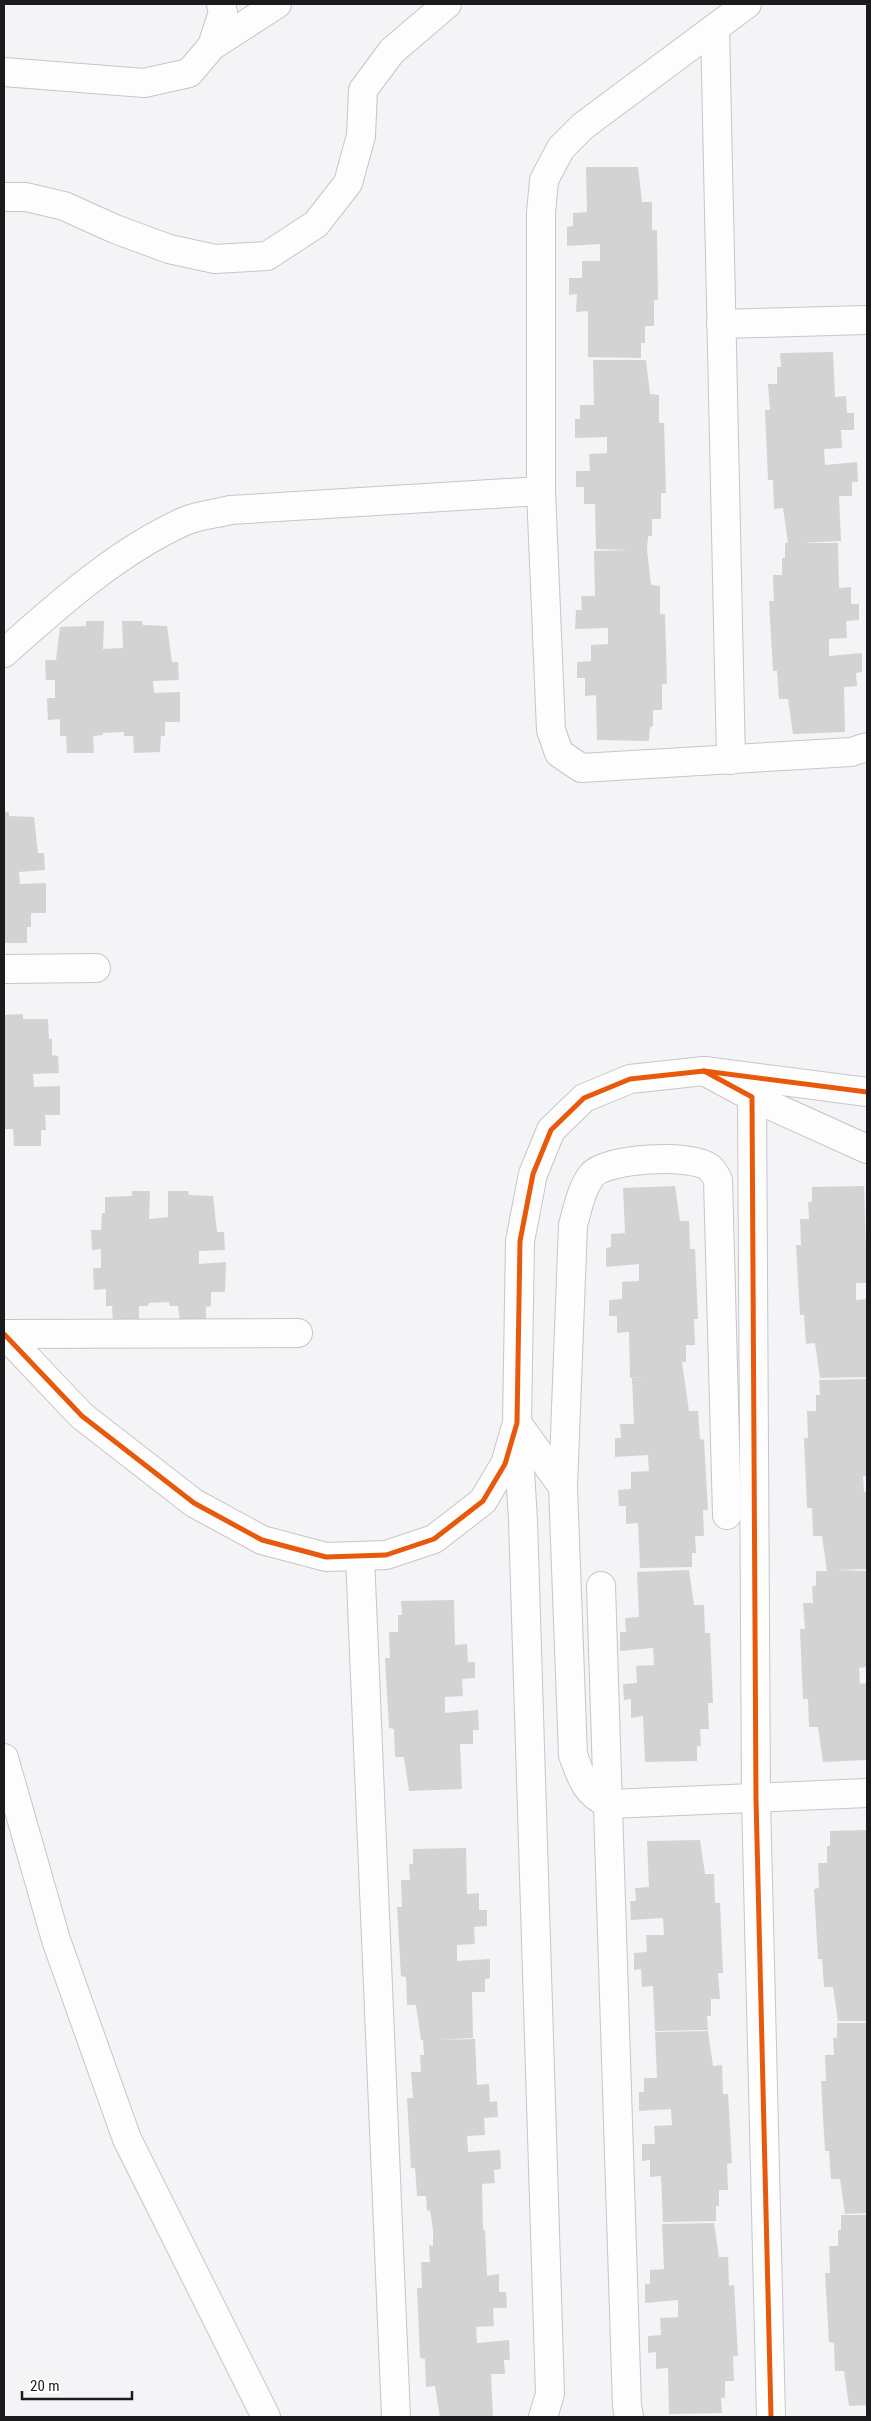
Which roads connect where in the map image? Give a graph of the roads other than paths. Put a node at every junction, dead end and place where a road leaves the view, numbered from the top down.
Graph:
1 (221, 4) edge
2 (277, 4) edge
3 (448, 4) edge
4 (747, 4) edge
5 (715, 28) junction
6 (212, 46) junction
7 (4, 72) edge
8 (4, 197) edge
9 (867, 320) edge
10 (721, 324) junction
11 (541, 491) junction
12 (4, 653) edge
13 (867, 747) edge
14 (731, 760) junction
15 (96, 968) dead end
16 (4, 969) edge
17 (704, 1071) junction
18 (867, 1092) edge
19 (752, 1097) junction
20 (867, 1148) edge
21 (298, 1333) dead end
22 (4, 1334) edge
23 (517, 1423) junction
24 (564, 1487) junction
25 (727, 1515) dead end
26 (360, 1556) junction
27 (601, 1586) dead end
28 (4, 1758) edge
29 (867, 1793) edge
30 (756, 1799) junction
31 (609, 1804) junction
32 (266, 2417) edge
33 (396, 2417) edge
34 (542, 2417) edge
35 (629, 2417) edge
36 (771, 2417) edge

1 - 6 street
2 - 6 street
3 - 8 street
4 - 5 street
5 - 10 street
5 - 11 street
6 - 7 street
9 - 10 street
10 - 14 street
11 - 12 street
11 - 14 street
13 - 14 street
15 - 16 street
17 - 18 street
17 - 19 street
17 - 23 street
19 - 20 street
19 - 30 street
21 - 22 street
22 - 26 street
23 - 24 street
23 - 26 street
23 - 34 street
24 - 25 street
24 - 31 street
26 - 33 street
27 - 31 street
28 - 32 street
29 - 30 street
30 - 31 street
30 - 36 street
31 - 35 street

